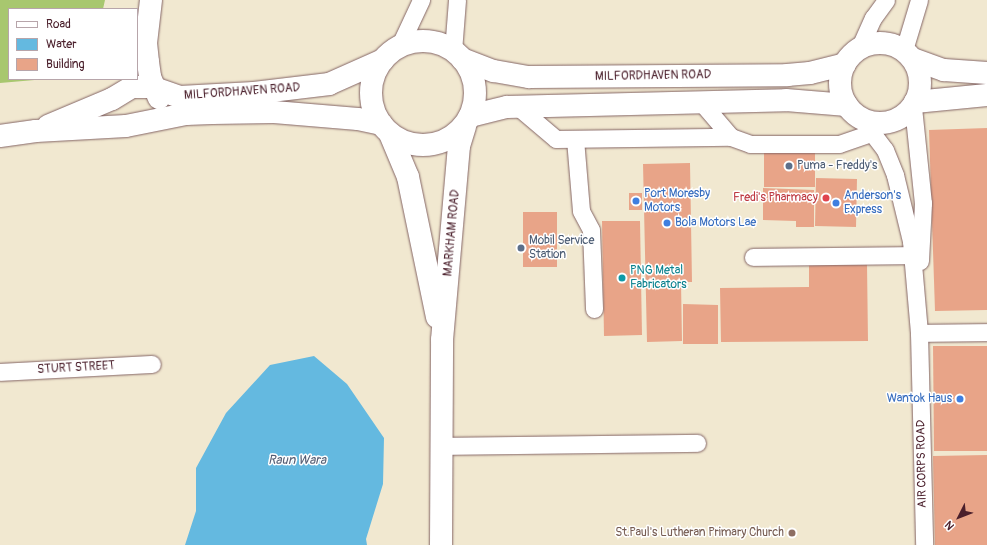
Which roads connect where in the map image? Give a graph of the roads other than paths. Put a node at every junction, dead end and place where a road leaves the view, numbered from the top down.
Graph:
1 (147, 0) edge
2 (151, 0) edge
3 (421, 0) edge
4 (886, 0) edge
5 (919, 0) edge
6 (459, 2) edge
7 (138, 24) edge
8 (391, 53) junction
9 (457, 55) junction
10 (908, 55) junction
11 (852, 56) junction
12 (987, 73) edge
13 (121, 87) edge
14 (155, 89) junction
15 (987, 95) edge
16 (701, 102) junction
17 (914, 104) junction
18 (517, 106) junction
19 (860, 118) junction
20 (467, 121) junction
21 (147, 124) junction
22 (385, 129) junction
23 (36, 131) junction
24 (0, 136) edge
25 (732, 137) junction
26 (575, 140) junction
27 (913, 255) junction
28 (753, 257) dead end
29 (916, 287) junction
30 (594, 309) dead end
31 (987, 332) edge
32 (919, 333) junction
33 (442, 340) junction
34 (152, 364) dead end
35 (0, 372) edge
36 (697, 443) dead end
37 (442, 446) junction
38 (441, 545) edge
39 (924, 545) edge

1 - 7 main road
2 - 14 main road
3 - 8 street
4 - 11 street
5 - 10 street
6 - 9 street
8 - 9 main road
8 - 14 main road, MILFORDHAVEN ROAD
8 - 22 main road
9 - 11 main road, MILFORDHAVEN ROAD
9 - 20 main road
10 - 11 main road
10 - 12 main road
10 - 17 main road
11 - 19 main road
13 - 14 main road, MILFORDHAVEN ROAD
13 - 21 main road
13 - 23 main road, MILFORDHAVEN ROAD
14 - 21 main road
15 - 17 main road
16 - 18 main road
16 - 19 main road
16 - 25 street
17 - 19 main road
17 - 29 street, AIR CORPS ROAD
18 - 20 main road
18 - 26 street
19 - 25 street
19 - 27 street, AIR CORPS ROAD
20 - 22 main road
20 - 33 main road, MARKHAM ROAD
21 - 22 main road, MILFORDHAVEN ROAD
21 - 23 main road, MILFORDHAVEN ROAD
22 - 33 main road, MARKHAM ROAD
23 - 24 main road, MILFORDHAVEN ROAD
25 - 26 street
26 - 30 street
27 - 28 street
27 - 29 street, AIR CORPS ROAD
29 - 32 street, AIR CORPS ROAD
31 - 32 street
32 - 39 street, AIR CORPS ROAD
33 - 37 main road, MARKHAM ROAD
34 - 35 street, STURT STREET
36 - 37 street
37 - 38 main road, MARKHAM ROAD

